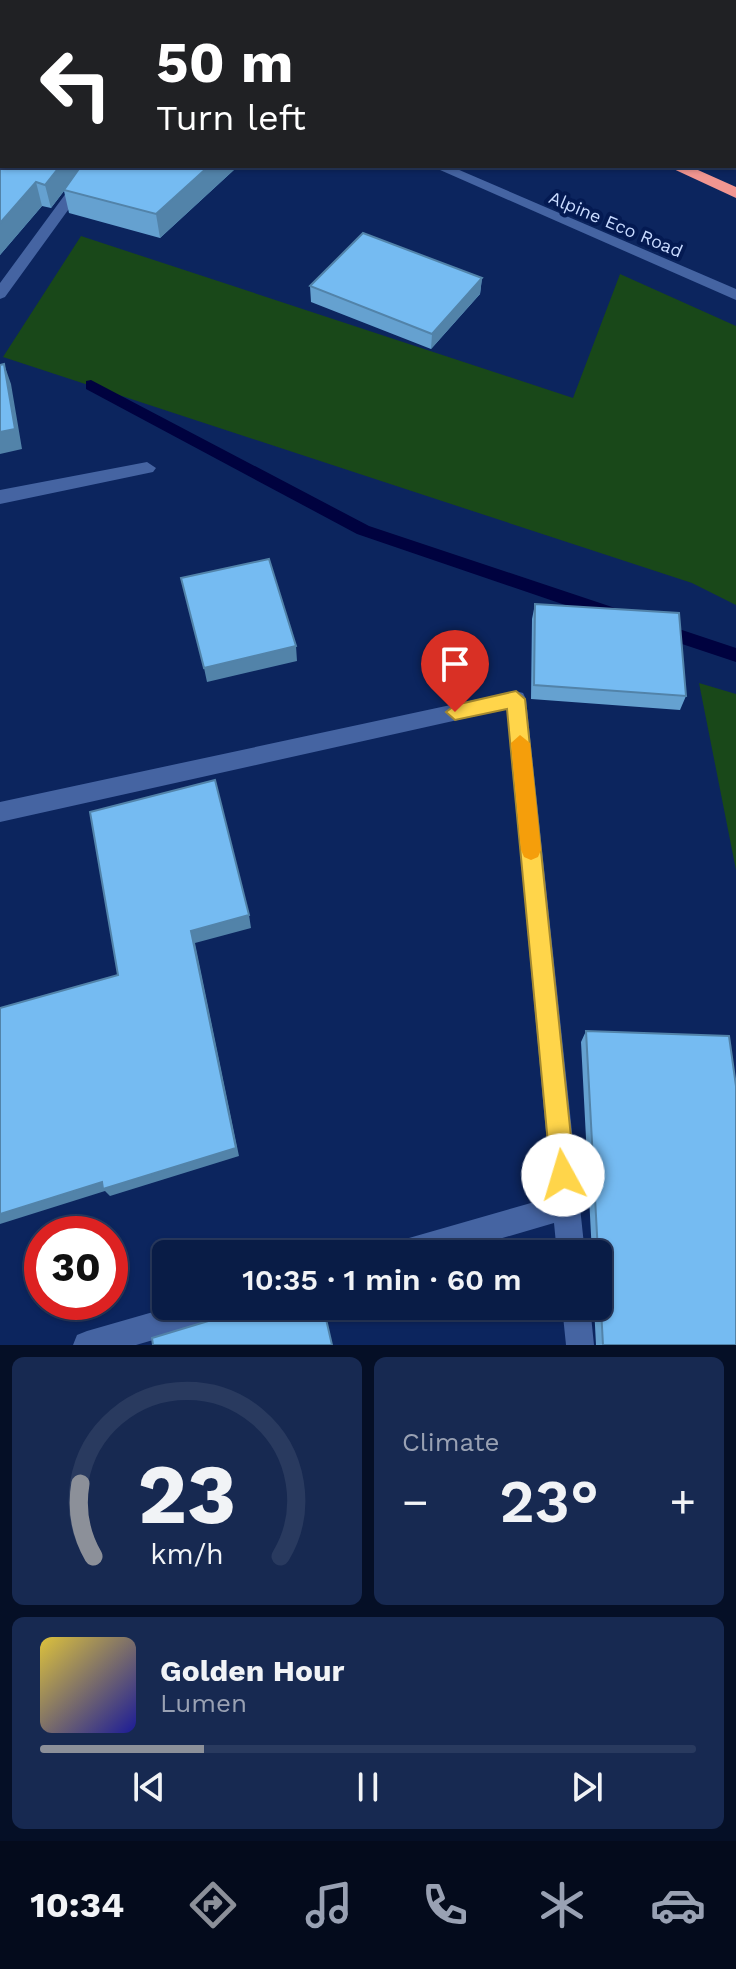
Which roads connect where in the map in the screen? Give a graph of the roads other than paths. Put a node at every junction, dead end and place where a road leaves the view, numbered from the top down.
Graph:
1 (92, 168) edge
2 (443, 168) edge
3 (680, 168) edge
4 (736, 193) edge
5 (0, 294) edge
6 (736, 295) edge
7 (147, 468) dead end
8 (0, 497) edge
9 (0, 812) edge
10 (566, 1206) junction
11 (450, 1240) edge
12 (570, 1240) edge
13 (174, 1320) edge
14 (577, 1320) edge
15 (87, 1345) edge
16 (580, 1345) edge

1 - 5 street
2 - 6 street, Alpine Eco Road
3 - 4 highway
7 - 8 street
9 - 10 street
10 - 11 street
10 - 12 street
13 - 15 street
14 - 16 street

